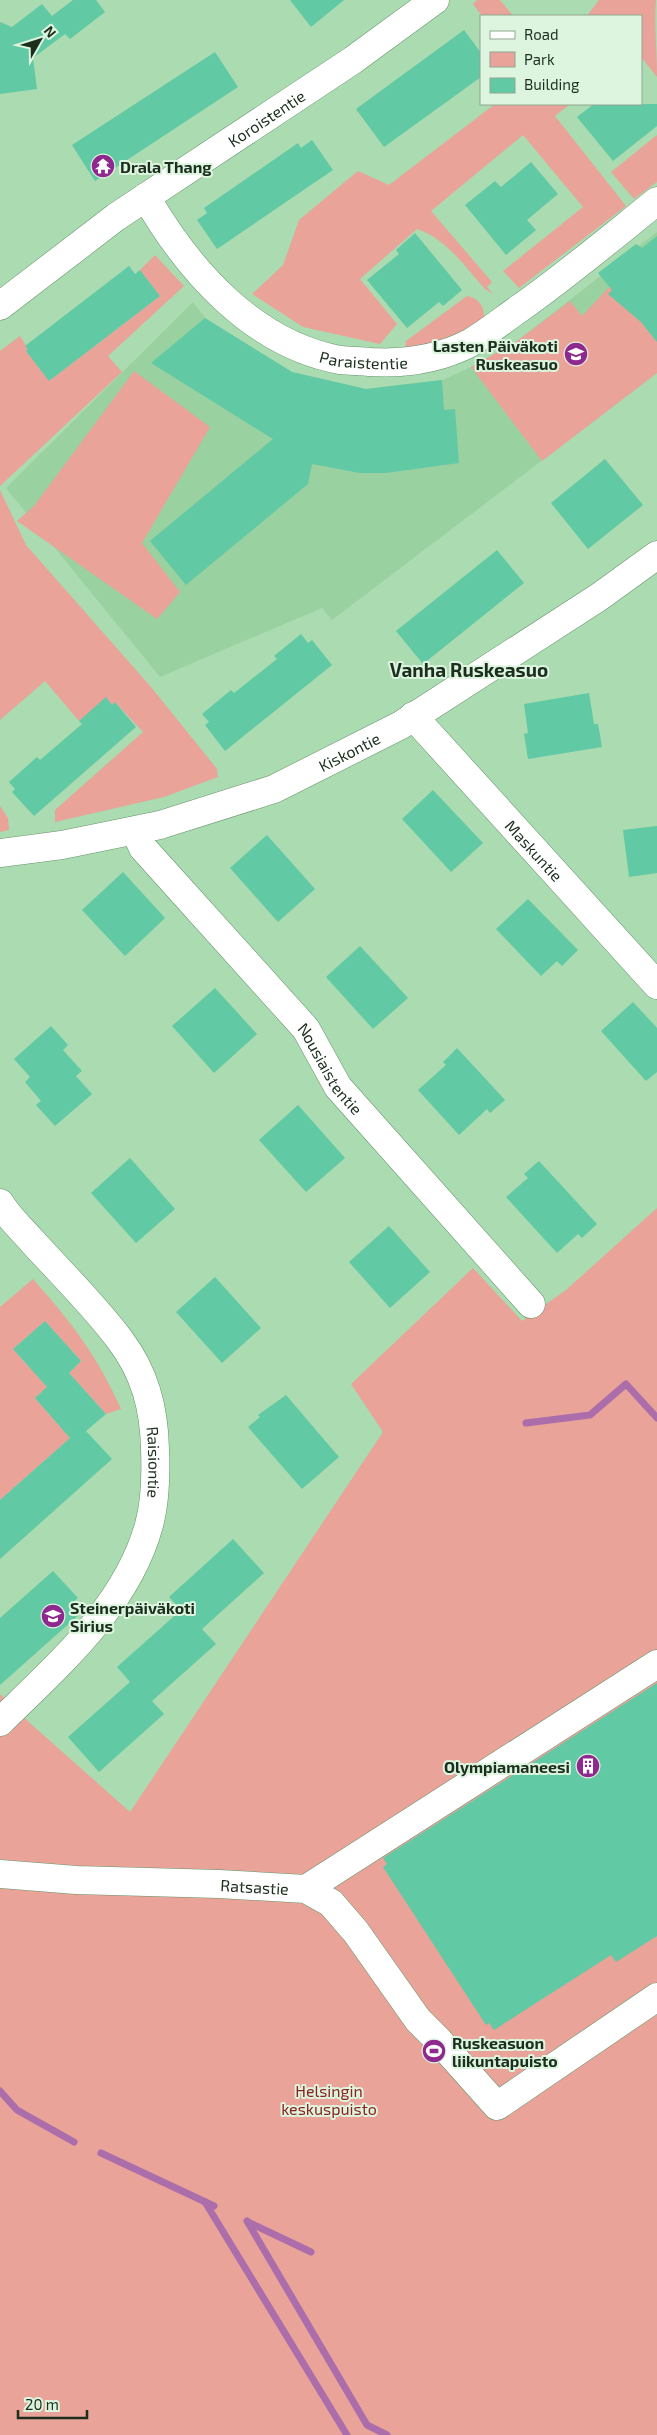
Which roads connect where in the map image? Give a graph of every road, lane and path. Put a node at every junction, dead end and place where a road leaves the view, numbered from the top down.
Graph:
1 (435, 0) edge
2 (146, 197) junction
3 (657, 201) edge
4 (0, 306) edge
5 (657, 555) edge
6 (413, 716) junction
7 (135, 831) junction
8 (0, 853) edge
9 (657, 985) edge
10 (0, 1203) edge
11 (531, 1304) dead end
12 (657, 1664) edge
13 (0, 1722) edge
14 (0, 1874) edge
15 (306, 1889) junction
16 (657, 1997) edge

1 - 2 street, Koroistentie
2 - 3 street, Paraistentie
2 - 4 street, Koroistentie
5 - 6 street, Kiskontie
6 - 7 street, Kiskontie
6 - 9 street, Maskuntie
7 - 8 street, Kiskontie
7 - 11 street, Nousiaistentie
10 - 13 street, Raisiontie
12 - 15 street
14 - 15 street, Ratsastie
15 - 16 street, Ratsastie

